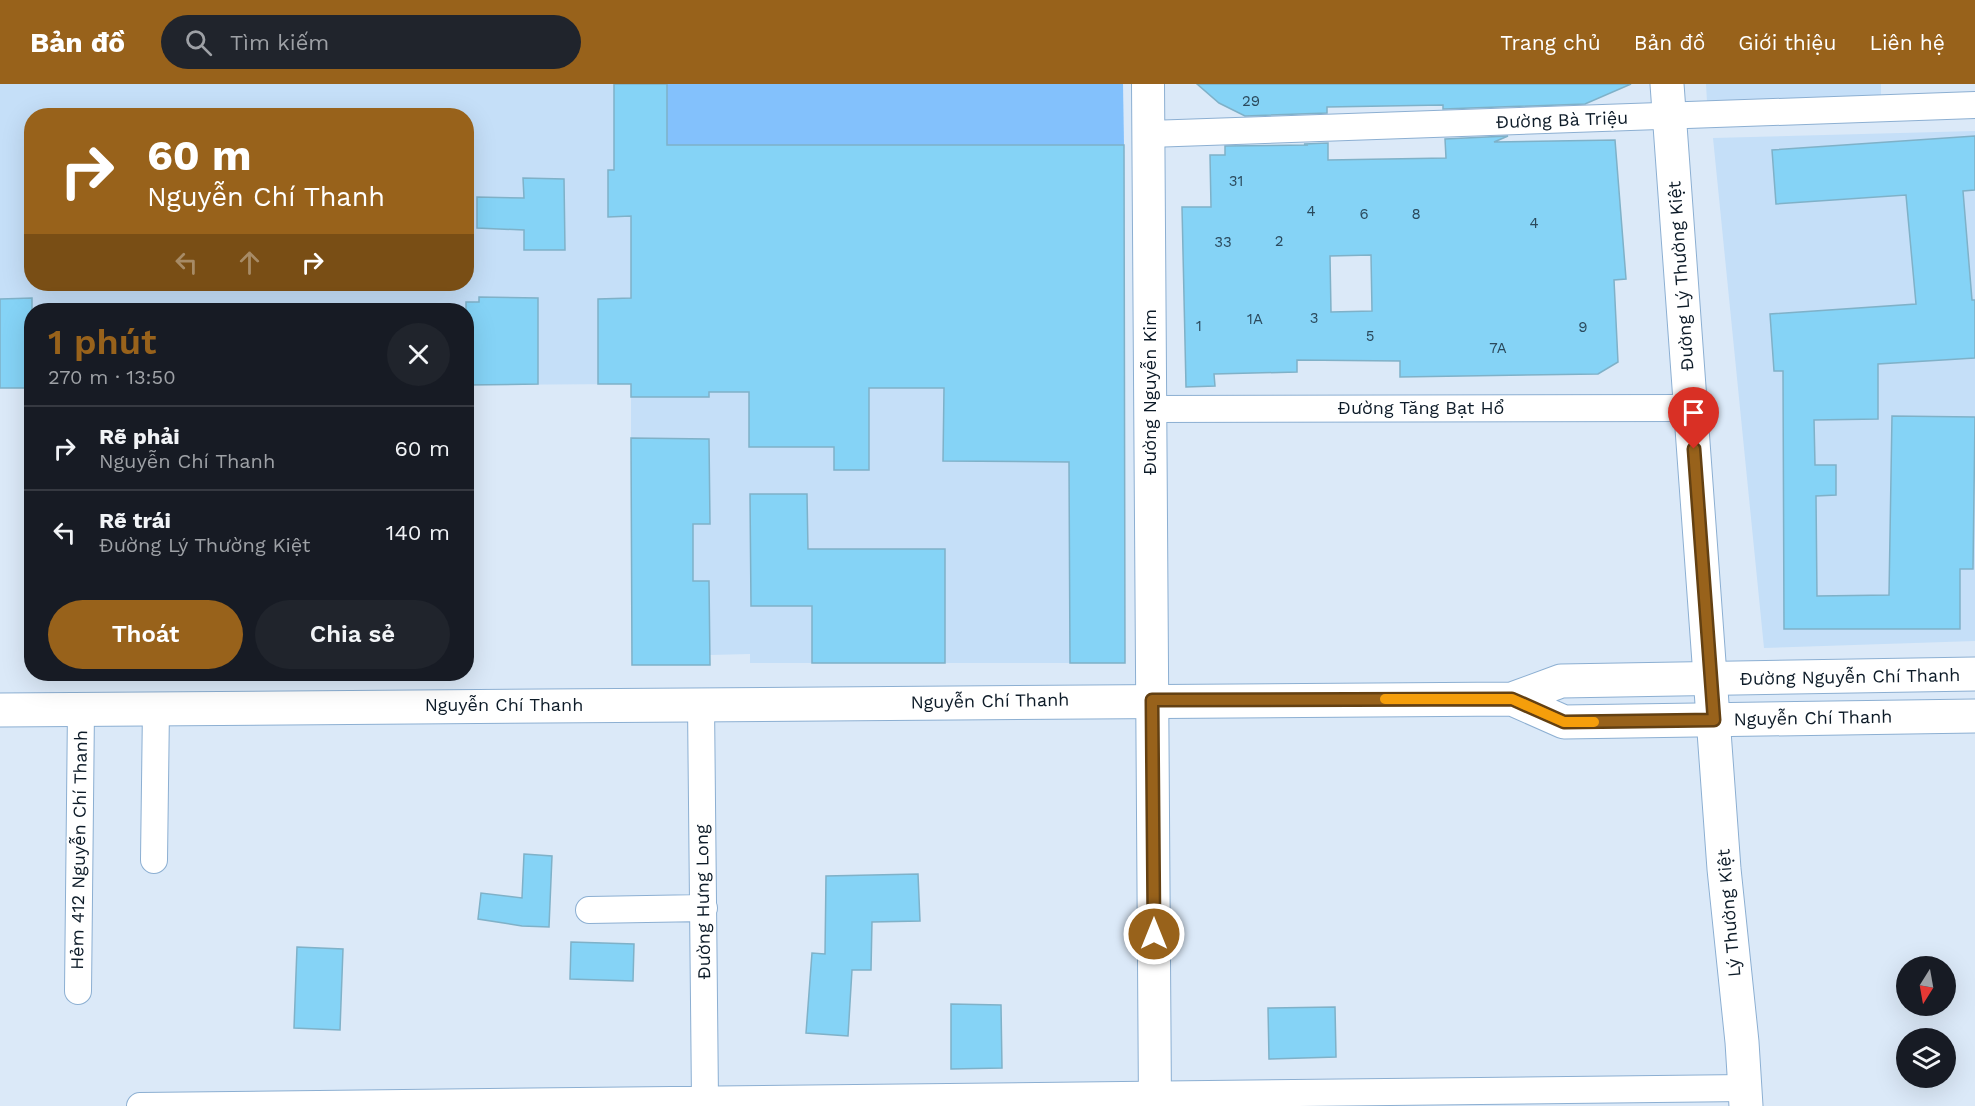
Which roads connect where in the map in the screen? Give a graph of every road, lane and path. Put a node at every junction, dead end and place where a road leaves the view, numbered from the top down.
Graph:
1 (1148, 84) edge
2 (1668, 100) edge
3 (1975, 105) edge
4 (1149, 134) junction
5 (1691, 408) junction
6 (1150, 409) junction
7 (1975, 674) edge
8 (1711, 679) junction
9 (1512, 699) junction
10 (1152, 700) junction
11 (700, 704) junction
12 (156, 708) junction
13 (81, 709) junction
14 (0, 710) edge
15 (1975, 716) edge
16 (1714, 720) junction
17 (154, 860) dead end
18 (704, 908) junction
19 (589, 910) dead end
20 (78, 991) dead end
21 (1745, 1097) edge
22 (705, 1100) junction
23 (1155, 1101) edge
24 (140, 1106) edge

1 - 4 street, Đường Nguyễn Kim
2 - 3 street, Đường Bà Triệu
2 - 4 street, Đường Bà Triệu
2 - 5 main road, Đường Lý Thường Kiệt
4 - 6 street, Đường Nguyễn Kim
5 - 6 street, Đường Tăng Bạt Hổ
5 - 8 main road, Đường Lý Thường Kiệt
6 - 10 street, Đường Nguyễn Kim
7 - 8 main road, Đường Nguyễn Chí Thanh
8 - 9 main road, Đường Nguyễn Chí Thanh
8 - 16 main road, Đường Lý Thường Kiệt
9 - 10 main road, Nguyễn Chí Thanh
9 - 16 main road, Nguyễn Chí Thanh
10 - 11 main road, Nguyễn Chí Thanh
10 - 23 street, Đường Nguyễn Kim
11 - 12 main road, Nguyễn Chí Thanh
11 - 18 street, Đường Hưng Long
12 - 13 main road, Nguyễn Chí Thanh
12 - 17 street
13 - 14 main road, Nguyễn Chí Thanh
13 - 20 street, Hẻm 412 Nguyễn Chí Thanh
15 - 16 main road, Nguyễn Chí Thanh
16 - 21 main road, Lý Thường Kiệt
18 - 19 street
18 - 22 street, Đường Hưng Long
21 - 23 street
22 - 23 street
22 - 24 street

